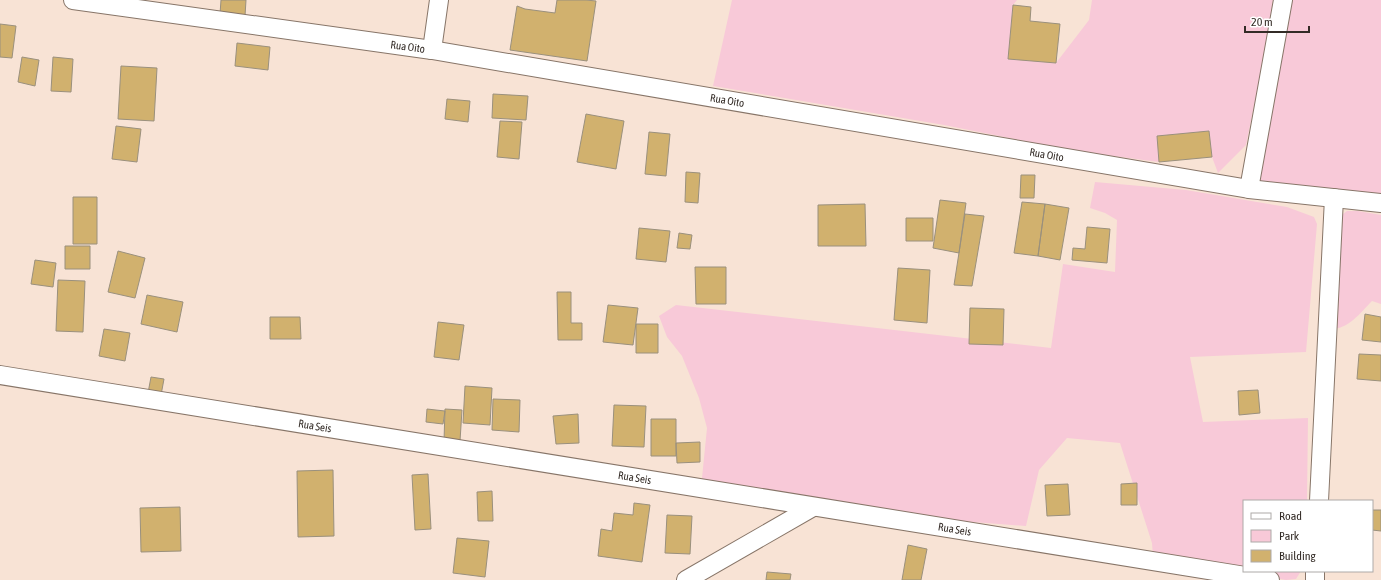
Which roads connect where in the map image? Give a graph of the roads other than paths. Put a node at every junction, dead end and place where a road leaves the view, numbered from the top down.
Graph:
1 (73, 0) edge
2 (439, 0) edge
3 (1283, 0) edge
4 (432, 50) junction
5 (1249, 189) junction
6 (1334, 198) junction
7 (1381, 203) edge
8 (0, 375) edge
9 (1319, 500) edge
10 (812, 507) junction
11 (686, 580) edge
12 (1270, 580) edge

1 - 4 street, Rua Oito
2 - 4 street
3 - 5 street
4 - 5 street, Rua Oito
5 - 6 street, Rua Oito
6 - 7 street, Rua Oito
6 - 9 street
8 - 10 street, Rua Seis
10 - 11 street
10 - 12 street, Rua Seis

